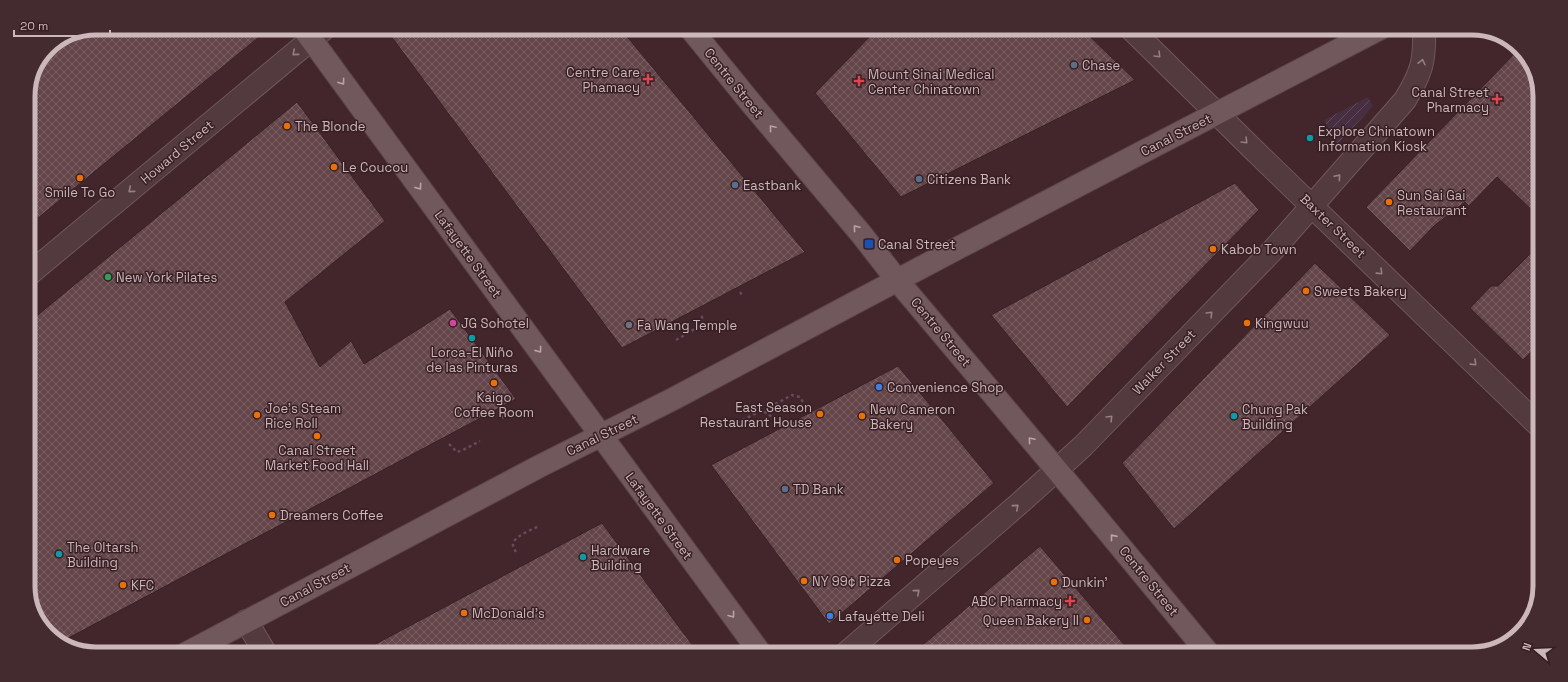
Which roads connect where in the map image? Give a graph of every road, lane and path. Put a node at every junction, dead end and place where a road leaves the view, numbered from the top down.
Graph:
1 (309, 35) edge
2 (315, 35) edge
3 (696, 35) edge
4 (1137, 35) edge
5 (1368, 35) edge
6 (1424, 35) edge
7 (1218, 114) junction
8 (1312, 206) junction
9 (35, 265) edge
10 (897, 280) junction
11 (740, 292) dead end
12 (742, 295) dead end
13 (702, 313) dead end
14 (676, 340) dead end
15 (802, 402) dead end
16 (770, 407) dead end
17 (502, 416) dead end
18 (772, 418) dead end
19 (504, 420) dead end
20 (1533, 420) edge
21 (737, 423) dead end
22 (601, 436) junction
23 (480, 441) dead end
24 (449, 444) dead end
25 (1057, 469) junction
26 (539, 526) dead end
27 (516, 552) dead end
28 (246, 621) junction
29 (198, 647) edge
30 (262, 647) edge
31 (757, 647) edge
32 (853, 647) edge
33 (1203, 647) edge

1 -> 9 street, Howard Street
2 -> 22 main road, Lafayette Street
10 -> 3 main road, Centre Street
4 -> 7 street, Baxter Street
5 - 7 main road, Canal Street
8 -> 6 street, Walker Street
7 -> 8 street, Baxter Street
7 - 10 main road, Canal Street
8 -> 20 street, Baxter Street
25 -> 8 street, Walker Street
10 - 22 main road, Canal Street
25 -> 10 main road, Centre Street
11 - 12 path
13 - 14 path
15 - 16 path
17 - 19 path
18 - 21 path
22 - 28 main road, Canal Street
22 -> 31 main road, Lafayette Street
23 - 24 path
32 -> 25 street, Walker Street
33 -> 25 main road, Centre Street
26 - 27 path
28 - 29 main road, Canal Street
28 - 30 street

